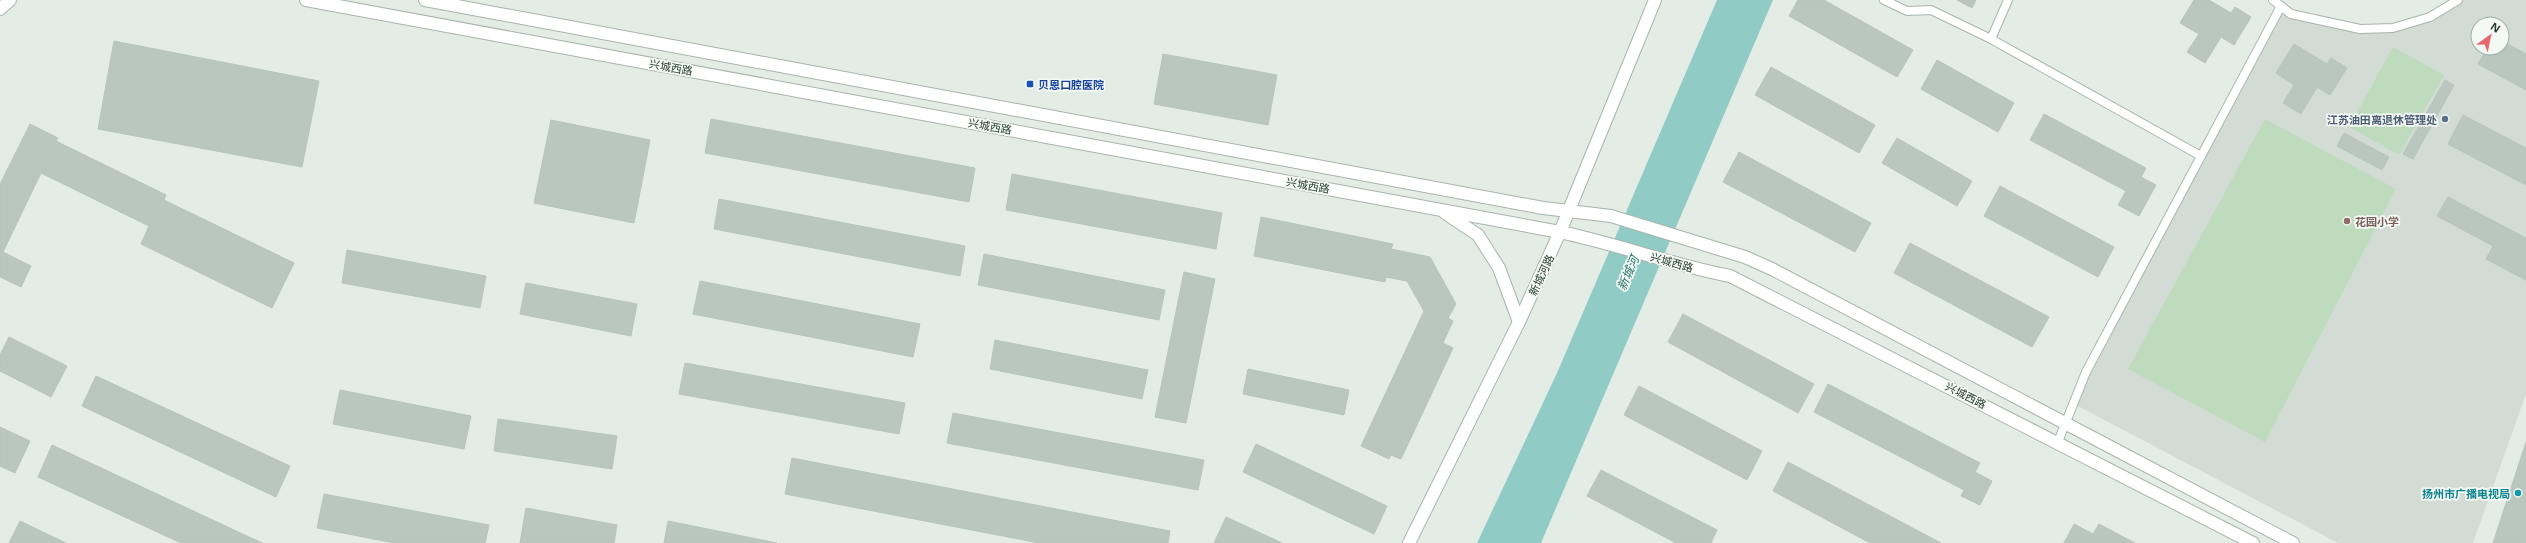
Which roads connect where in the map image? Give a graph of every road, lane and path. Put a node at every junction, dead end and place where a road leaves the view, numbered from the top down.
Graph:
1 (10, 0) edge
2 (306, 0) edge
3 (425, 0) edge
4 (1655, 0) edge
5 (1884, 0) edge
6 (2008, 0) edge
7 (2273, 0) edge
8 (2458, 0) edge
9 (2280, 6) junction
10 (0, 8) edge
11 (1990, 39) junction
12 (2201, 156) junction
13 (1440, 210) junction
14 (1569, 211) junction
15 (1560, 232) junction
16 (1519, 322) junction
17 (2066, 425) junction
18 (2058, 442) junction
19 (1409, 543) edge
20 (2253, 543) edge
21 (2293, 543) edge

1 - 10 street
2 - 13 street, 兴城西路
3 - 14 street, 兴城西路
4 - 14 street, 新城河路
5 - 11 lane
6 - 11 lane
7 - 9 lane
8 - 9 lane
9 - 12 lane
11 - 12 lane
12 - 17 lane
13 - 15 street, 兴城西路
13 - 16 street
14 - 15 street, 新城河路
14 - 17 street, 兴城西路
15 - 16 street, 新城河路
15 - 18 street, 兴城西路
16 - 19 street, 新城河路
17 - 18 lane
17 - 21 street, 兴城西路
18 - 20 street, 兴城西路

